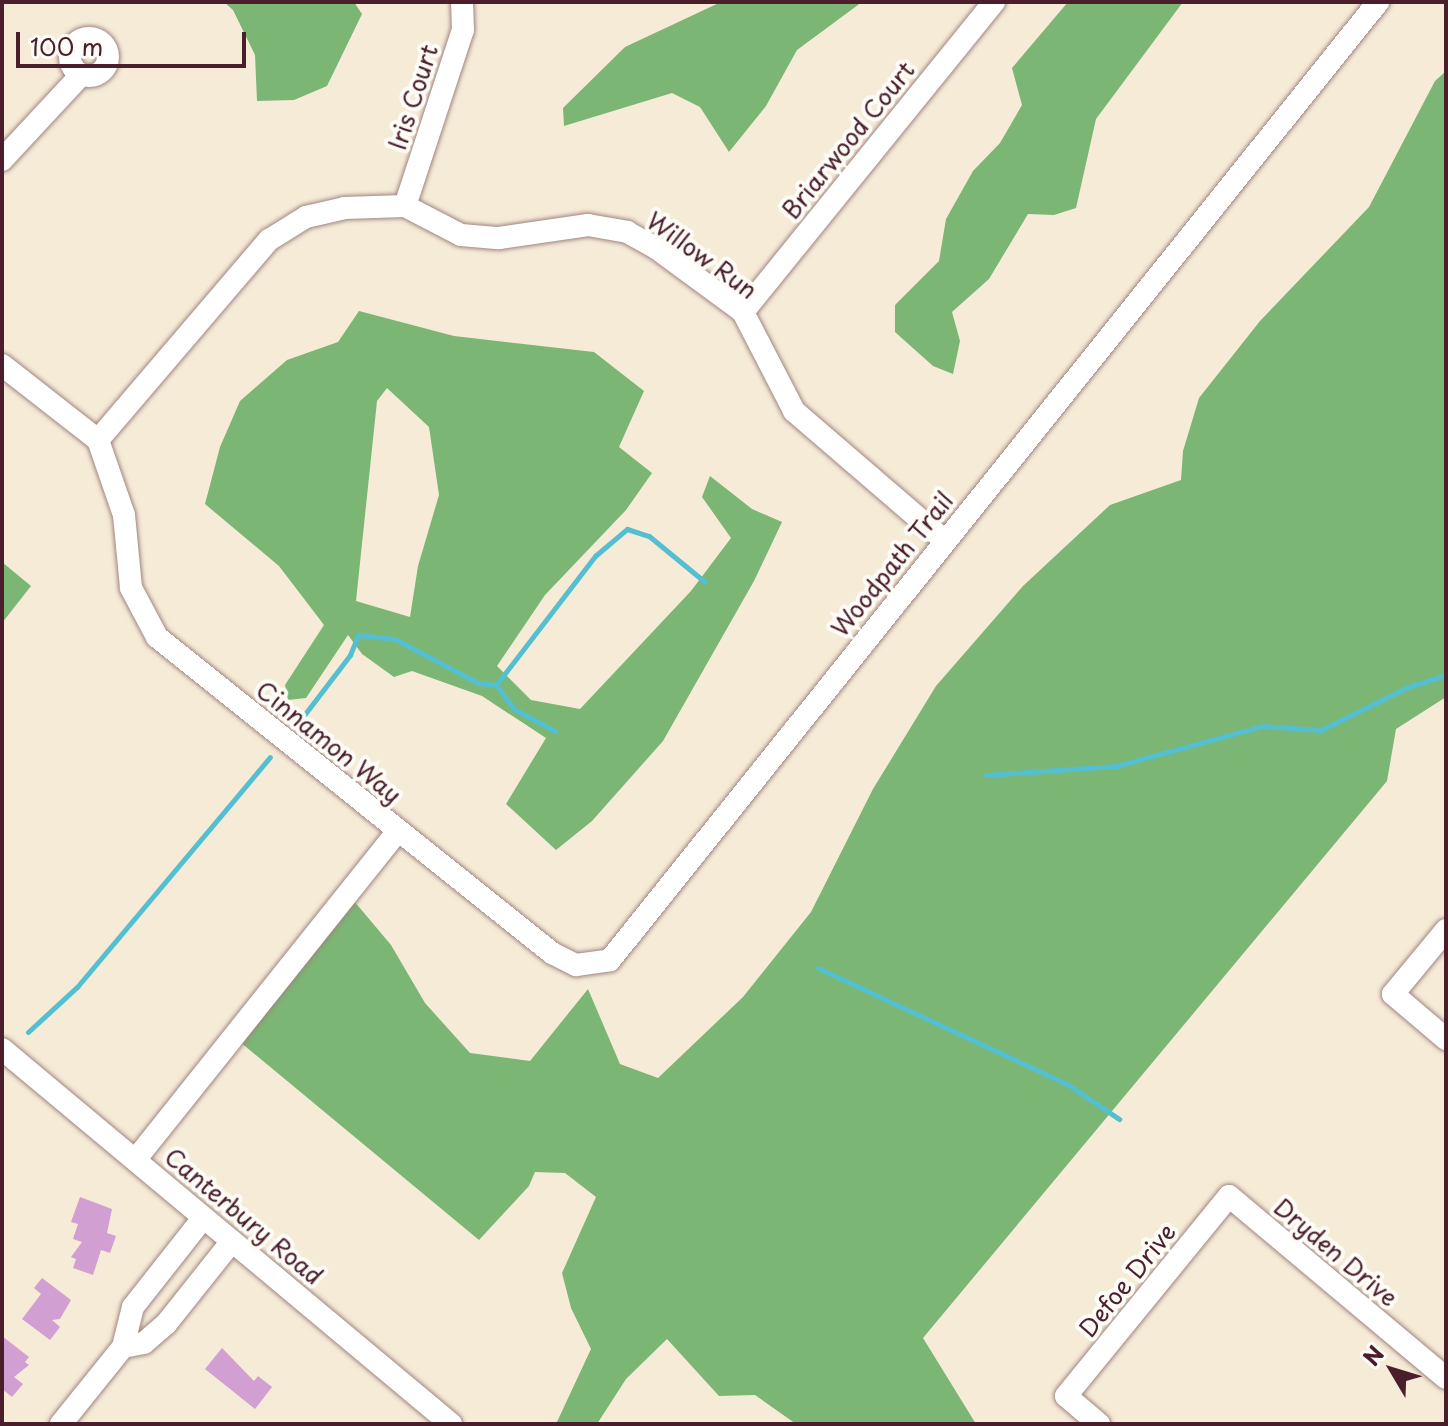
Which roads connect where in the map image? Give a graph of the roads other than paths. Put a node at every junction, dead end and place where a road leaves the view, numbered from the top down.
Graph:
1 (462, 2) edge
2 (994, 2) edge
3 (1378, 2) edge
4 (81, 75) dead end
5 (2, 160) edge
6 (405, 206) junction
7 (743, 312) junction
8 (2, 365) edge
9 (98, 440) junction
10 (944, 540) junction
11 (398, 831) junction
12 (1446, 930) edge
13 (1446, 1039) edge
14 (2, 1049) edge
15 (136, 1159) junction
16 (1229, 1196) joint
17 (203, 1218) junction
18 (232, 1241) junction
19 (123, 1347) junction
20 (1446, 1378) edge
21 (61, 1424) edge
22 (451, 1424) edge
23 (1099, 1424) edge

1 - 6 street, Iris Court
2 - 7 street, Briarwood Court
3 - 10 street, Woodpath Trail
4 - 5 street
6 - 7 street, Willow Run
6 - 9 street, Willow Run
7 - 10 street, Willow Run
8 - 9 street
9 - 11 street, Cinnamon Way
10 - 11 street, Woodpath Trail
11 - 15 street, Cinnamon Way
12 - 13 street
14 - 15 street, Canterbury Road
15 - 17 street, Canterbury Road
16 - 20 street, Dryden Drive
16 - 23 street, Defoe Drive
17 - 18 street, Canterbury Road
17 - 19 street
18 - 19 street
18 - 22 street, Canterbury Road
19 - 21 street

